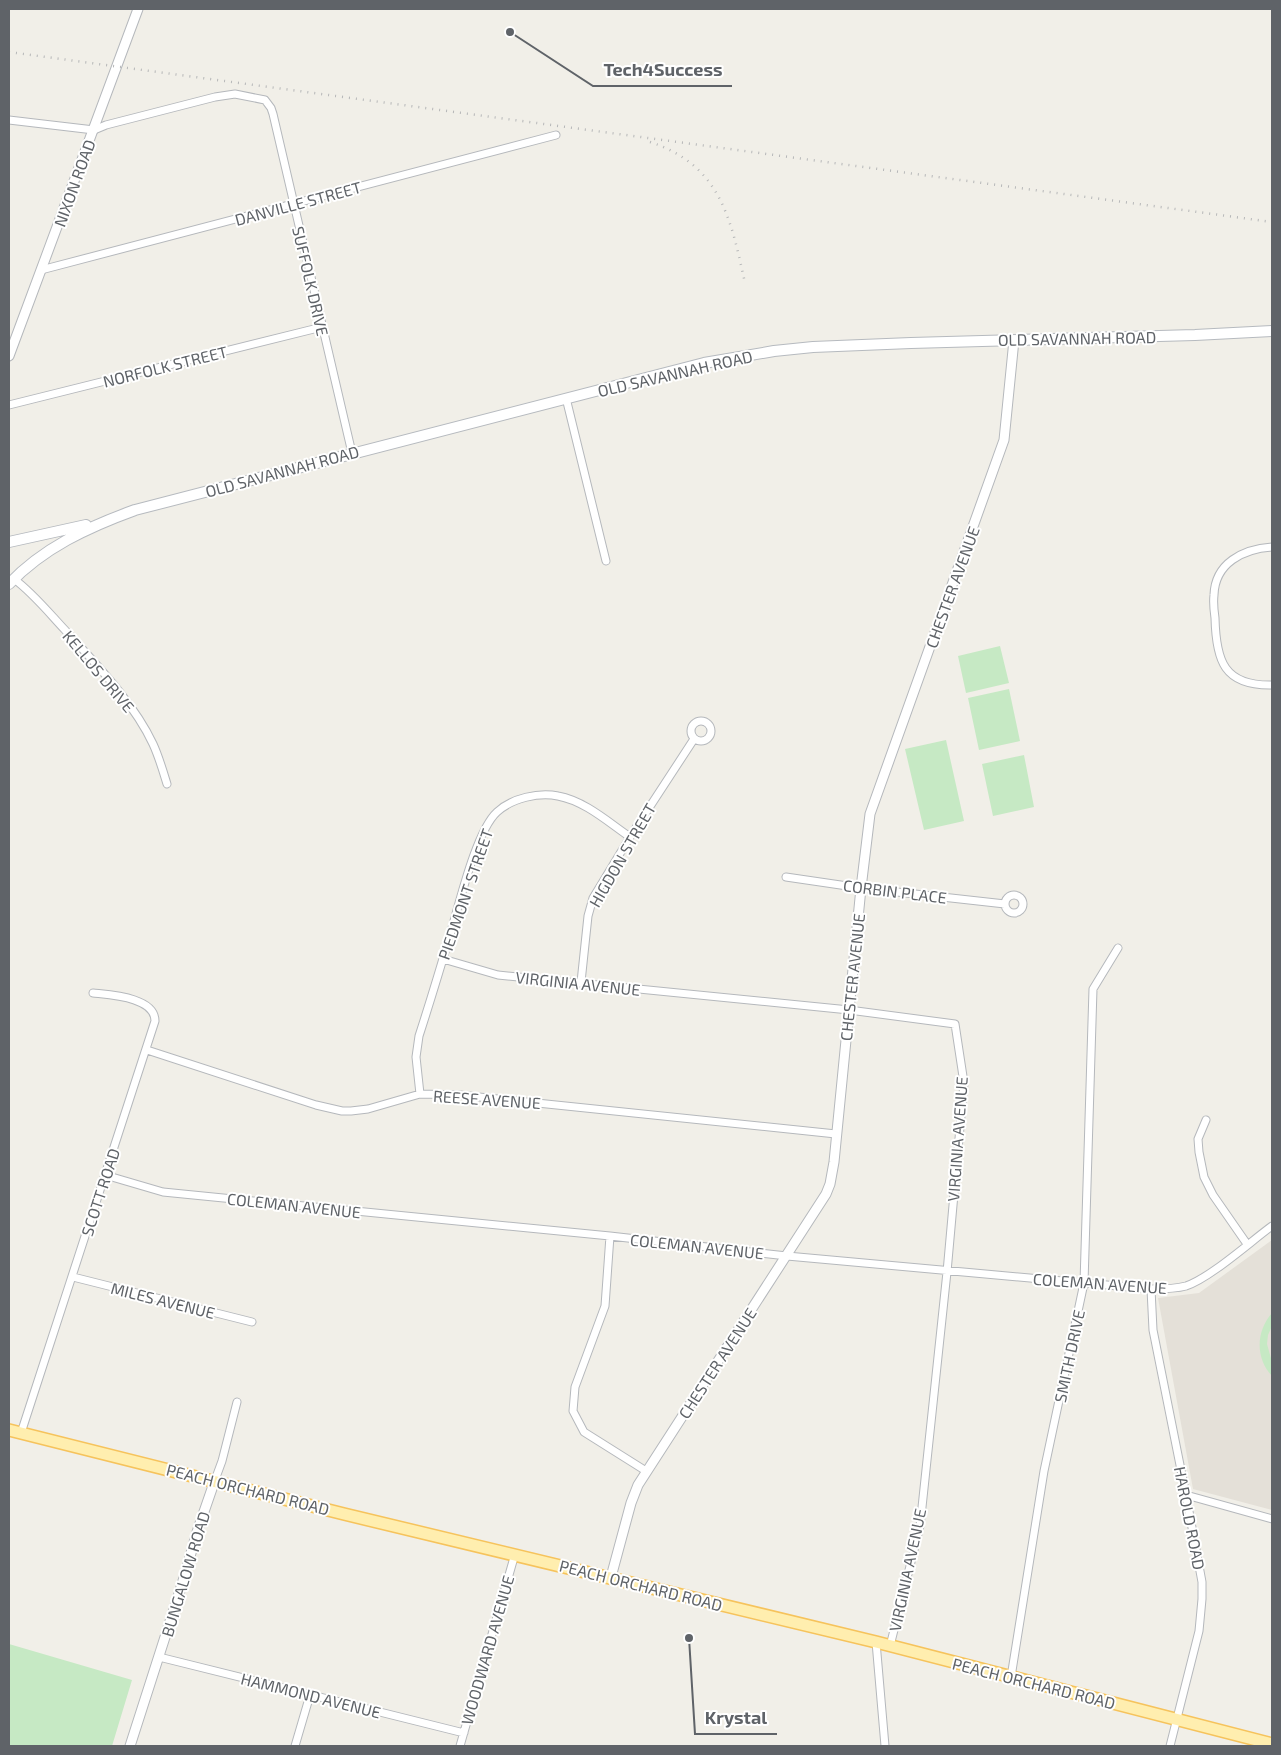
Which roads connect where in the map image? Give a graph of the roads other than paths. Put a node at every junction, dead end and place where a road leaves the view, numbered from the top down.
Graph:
1 (138, 9) edge
2 (9, 120) edge
3 (94, 130) junction
4 (556, 135) dead end
5 (294, 205) junction
6 (41, 270) junction
7 (322, 327) junction
8 (1272, 330) edge
9 (12, 339) edge
10 (1014, 340) junction
11 (9, 356) edge
12 (566, 398) junction
13 (9, 405) edge
14 (352, 453) junction
15 (107, 520) junction
16 (9, 542) edge
17 (1272, 548) edge
18 (606, 561) dead end
19 (11, 579) edge
20 (1272, 685) edge
21 (694, 739) dead end
22 (167, 784) dead end
23 (630, 837) junction
24 (786, 877) dead end
25 (861, 888) junction
26 (1005, 904) dead end
27 (1118, 948) dead end
28 (443, 959) junction
29 (581, 982) junction
30 (93, 993) dead end
31 (849, 1010) junction
32 (147, 1050) junction
33 (420, 1094) junction
34 (1206, 1120) dead end
35 (836, 1134) junction
36 (105, 1175) junction
37 (1272, 1226) edge
38 (610, 1236) junction
39 (1247, 1244) junction
40 (787, 1256) junction
41 (947, 1272) junction
42 (73, 1277) junction
43 (1084, 1283) junction
44 (1151, 1290) junction
45 (252, 1322) dead end
46 (237, 1402) dead end
47 (9, 1430) edge
48 (21, 1433) junction
49 (646, 1471) junction
50 (215, 1480) junction
51 (1186, 1495) junction
52 (1272, 1519) edge
53 (514, 1554) junction
54 (611, 1578) junction
55 (876, 1642) junction
56 (890, 1646) junction
57 (159, 1657) junction
58 (1011, 1677) junction
59 (310, 1695) junction
60 (1177, 1720) junction
61 (464, 1733) junction
62 (1272, 1744) edge
63 (130, 1746) edge
64 (295, 1746) edge
65 (460, 1746) edge
66 (885, 1746) edge
67 (1170, 1746) edge

1 - 3 street, NIXON ROAD
2 - 3 street
3 - 5 street, SUFFOLK DRIVE
3 - 6 street, NIXON ROAD
4 - 5 street, DANVILLE STREET
5 - 6 street, DANVILLE STREET
5 - 7 street, SUFFOLK DRIVE
6 - 9 street, NIXON ROAD
7 - 13 street, NORFOLK STREET
7 - 14 street, SUFFOLK DRIVE
8 - 10 main road, OLD SAVANNAH ROAD
9 - 11 street, NIXON ROAD
10 - 12 main road, OLD SAVANNAH ROAD
10 - 25 street, CHESTER AVENUE
12 - 14 main road, OLD SAVANNAH ROAD
12 - 18 street
14 - 15 main road, OLD SAVANNAH ROAD
15 - 16 main road
15 - 19 main road
17 - 20 street
19 - 22 street, KELLOS DRIVE
21 - 23 street, HIGDON STREET
23 - 28 street, PIEDMONT STREET
23 - 29 street, HIGDON STREET
24 - 25 street, CORBIN PLACE
25 - 26 street, CORBIN PLACE
25 - 31 street, CHESTER AVENUE
27 - 43 street, SMITH DRIVE
28 - 29 street, VIRGINIA AVENUE
28 - 33 street, PIEDMONT STREET
29 - 31 street, VIRGINIA AVENUE
30 - 32 street, SCOTT ROAD
31 - 35 street, CHESTER AVENUE
31 - 41 street, VIRGINIA AVENUE
32 - 33 street, REESE AVENUE
32 - 36 street, SCOTT ROAD
33 - 35 street, REESE AVENUE
34 - 39 street
35 - 40 street, CHESTER AVENUE
36 - 38 street, COLEMAN AVENUE
36 - 42 street, SCOTT ROAD
37 - 39 street, COLEMAN AVENUE
38 - 40 street, COLEMAN AVENUE
38 - 49 street
39 - 44 street, COLEMAN AVENUE
40 - 41 street, COLEMAN AVENUE
40 - 49 street, CHESTER AVENUE
41 - 43 street, COLEMAN AVENUE
41 - 56 street, VIRGINIA AVENUE
42 - 45 street, MILES AVENUE
42 - 48 street, SCOTT ROAD
43 - 44 street, COLEMAN AVENUE
43 - 58 street, SMITH DRIVE
44 - 51 street, HAROLD ROAD
46 - 50 street, BUNGALOW ROAD
47 - 48 main road, PEACH ORCHARD ROAD
48 - 50 main road, PEACH ORCHARD ROAD
49 - 54 street, CHESTER AVENUE
50 - 53 main road, PEACH ORCHARD ROAD
50 - 57 street, BUNGALOW ROAD
51 - 52 street
51 - 60 street, HAROLD ROAD
53 - 54 main road, PEACH ORCHARD ROAD
53 - 61 street, WOODWARD AVENUE
54 - 55 main road, PEACH ORCHARD ROAD
55 - 56 main road, PEACH ORCHARD ROAD
55 - 66 street
56 - 58 main road, PEACH ORCHARD ROAD
57 - 59 street, HAMMOND AVENUE
57 - 63 street, BUNGALOW ROAD
58 - 60 main road, PEACH ORCHARD ROAD
59 - 61 street, HAMMOND AVENUE
59 - 64 street
60 - 62 main road, PEACH ORCHARD ROAD
60 - 67 street, HAROLD ROAD
61 - 65 street, WOODWARD AVENUE

